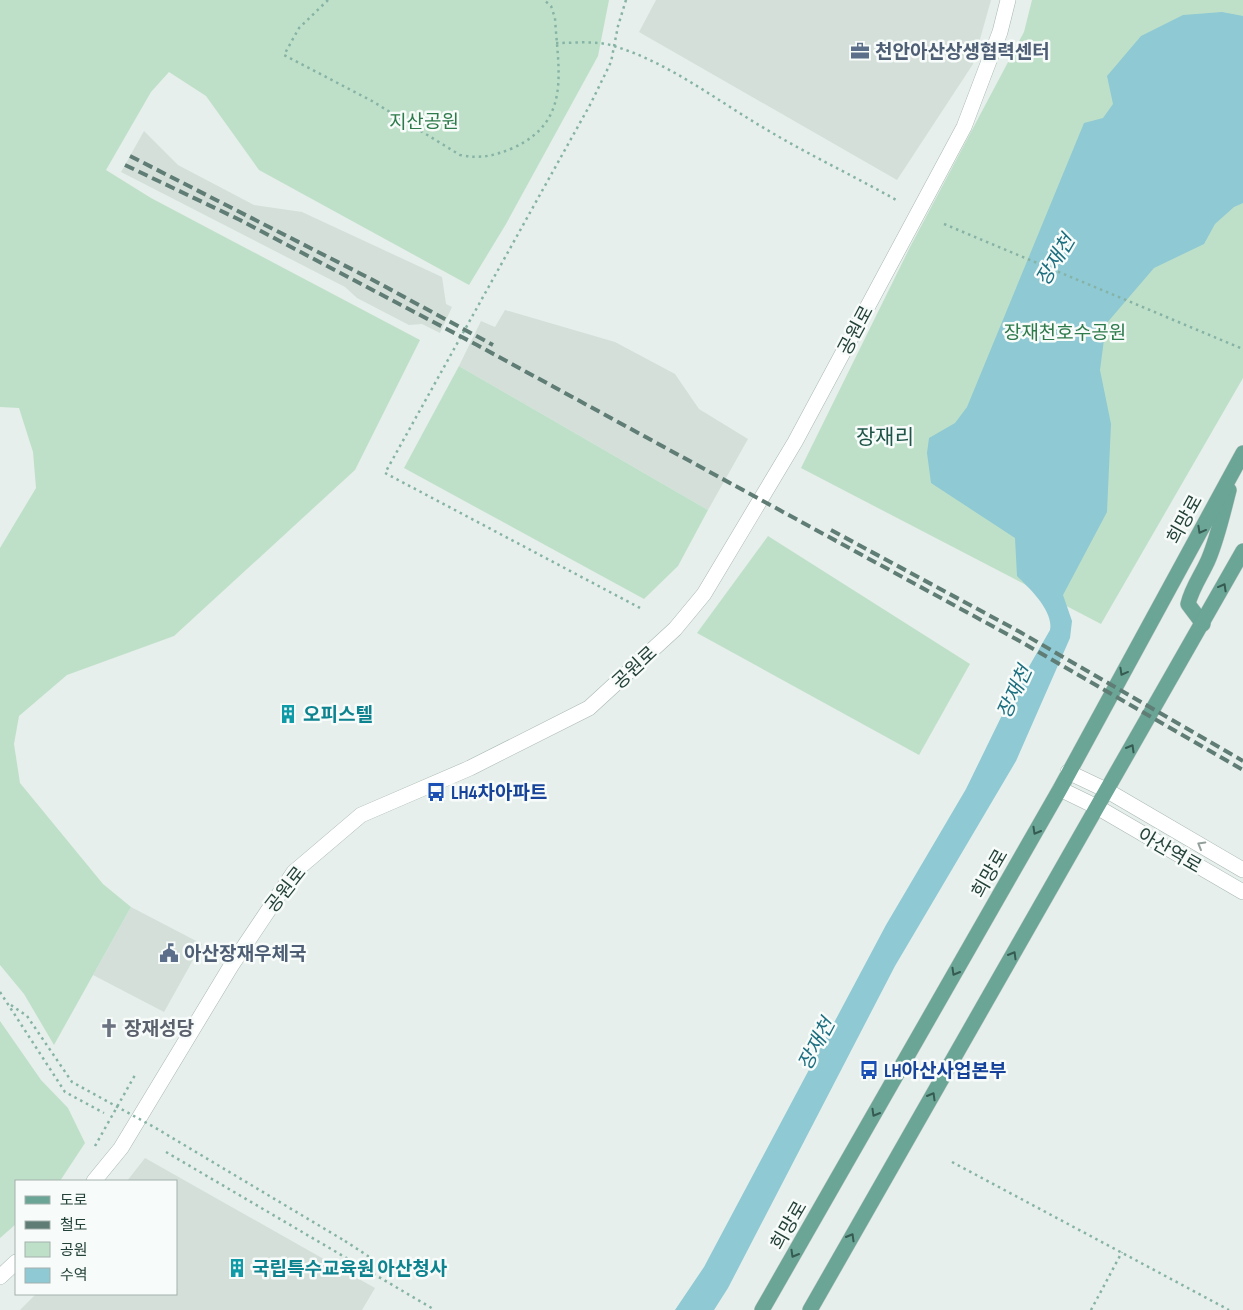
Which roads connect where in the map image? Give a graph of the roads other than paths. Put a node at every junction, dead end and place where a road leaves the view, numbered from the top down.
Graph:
1 (1008, 0) edge
2 (1243, 453) edge
3 (1233, 471) junction
4 (1243, 551) edge
5 (1203, 624) junction
6 (1068, 772) junction
7 (1060, 788) junction
8 (1106, 790) junction
9 (1098, 807) junction
10 (1243, 870) edge
11 (1243, 892) edge
12 (95, 1180) edge
13 (15, 1263) edge
14 (0, 1277) edge
15 (762, 1310) edge
16 (810, 1310) edge

1 - 12 street, 공원로
2 - 3 main road, 희망로
3 - 5 main road
3 -> 6 main road, 희망로
5 -> 4 main road
8 -> 5 main road
6 - 7 main road, 희망로
6 - 8 street, 아산역로
7 - 9 street, 아산역로
7 -> 15 main road, 희망로
8 - 9 main road
10 -> 8 street, 아산역로
9 - 11 street, 아산역로
16 -> 9 main road
13 - 14 street

